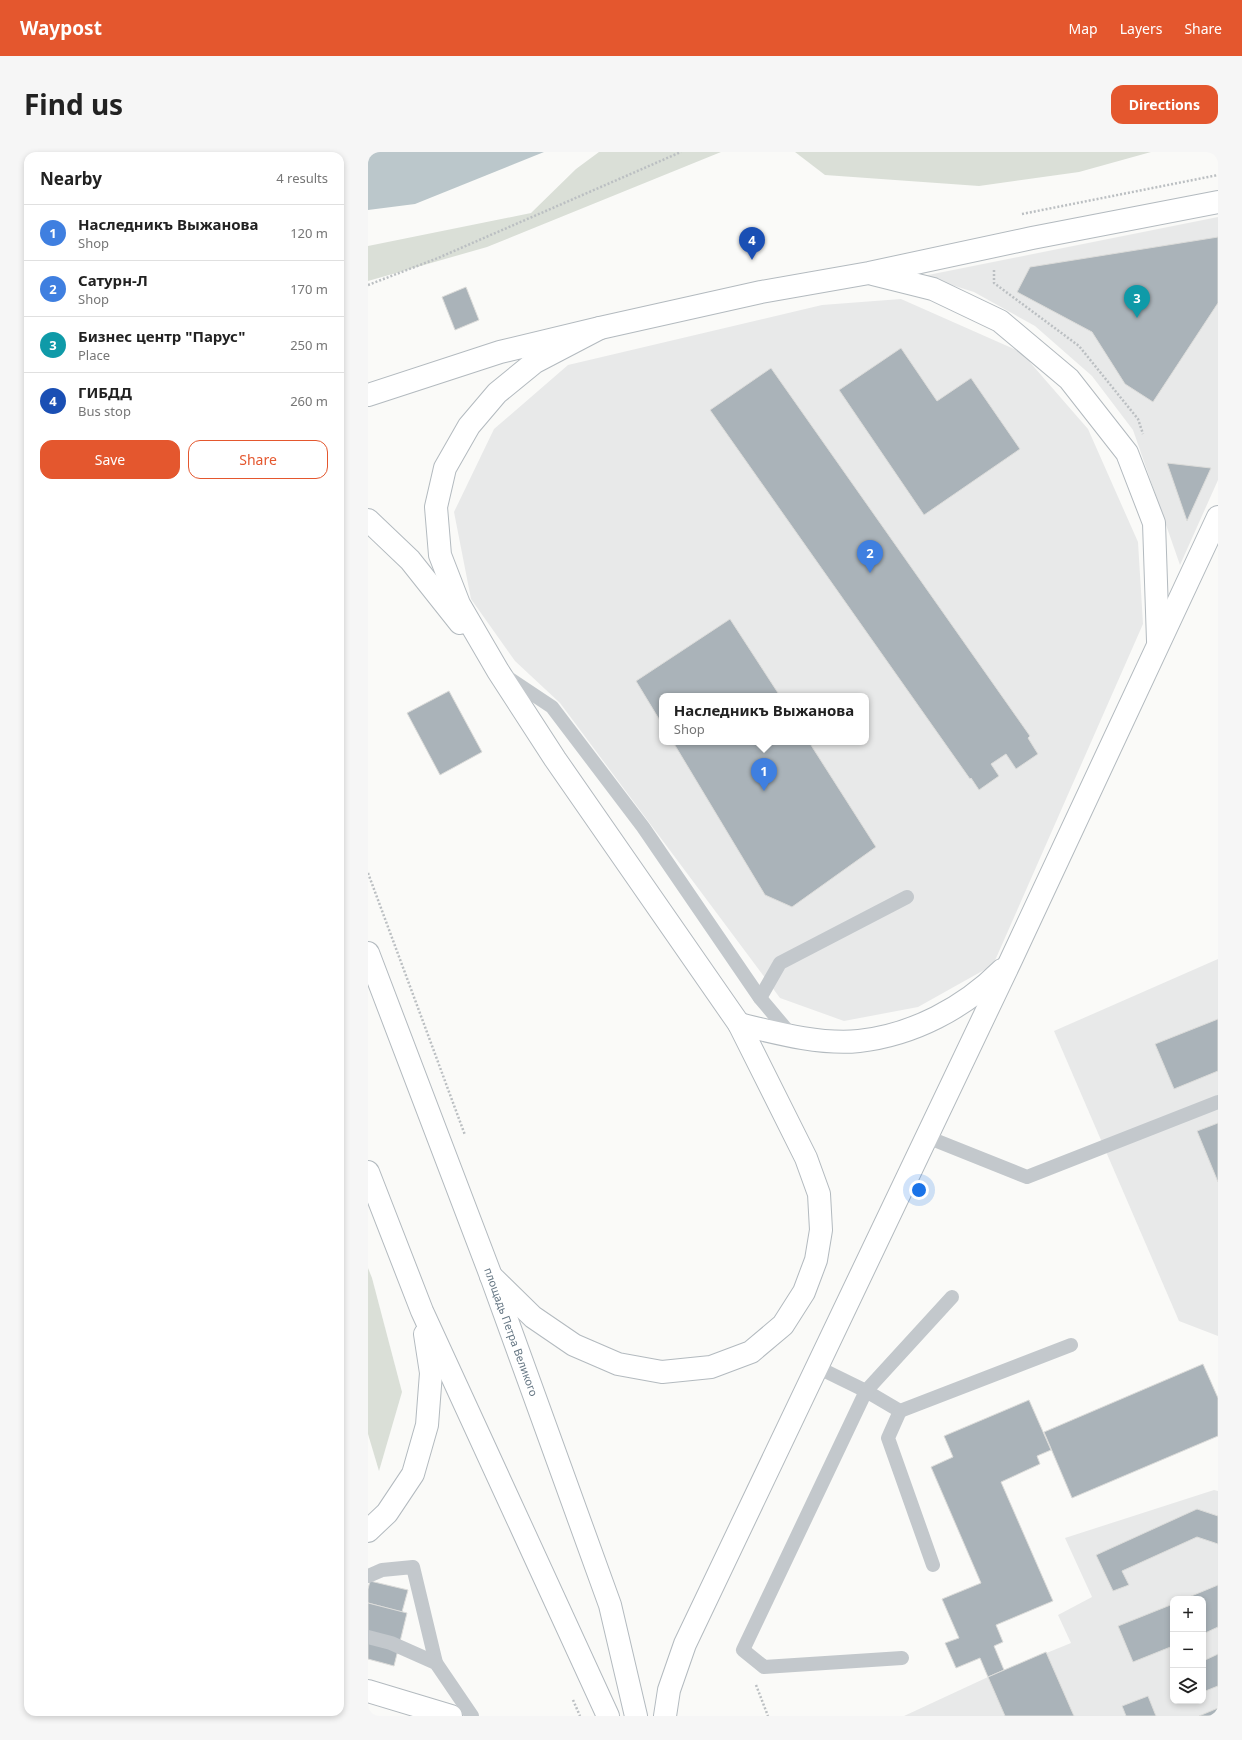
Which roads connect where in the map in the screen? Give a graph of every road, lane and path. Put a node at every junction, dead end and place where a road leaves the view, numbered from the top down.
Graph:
1 (681, 152) edge
2 (1218, 175) edge
3 (1218, 202) edge
4 (1019, 215) dead end
5 (869, 272) junction
6 (368, 285) edge
7 (600, 328) junction
8 (368, 395) edge
9 (1218, 517) edge
10 (368, 520) edge
11 (1159, 646) junction
12 (498, 671) junction
13 (368, 873) edge
14 (907, 897) dead end
15 (368, 953) edge
16 (1011, 960) junction
17 (760, 998) junction
18 (738, 1024) junction
19 (792, 1036) junction
20 (1218, 1102) edge
21 (927, 1137) junction
22 (466, 1140) dead end
23 (368, 1172) edge
24 (491, 1276) junction
25 (952, 1297) dead end
26 (422, 1311) junction
27 (1071, 1345) dead end
28 (817, 1367) junction
29 (866, 1391) junction
30 (900, 1411) junction
31 (368, 1531) edge
32 (933, 1565) dead end
33 (368, 1576) edge
34 (368, 1637) edge
35 (902, 1658) dead end
36 (436, 1663) junction
37 (368, 1691) edge
38 (451, 1716) edge
39 (472, 1716) edge
40 (608, 1716) edge
41 (636, 1716) edge
42 (665, 1716) edge

1 - 6 path
2 - 4 path
3 - 5 main road
5 - 7 main road
5 - 11 main road
7 - 8 main road
7 - 12 main road
9 - 11 main road
10 - 12 main road
11 - 16 main road
12 - 17 lane
12 - 18 main road
13 - 22 path
14 - 17 lane
15 - 24 main road, площадь Петра Великого
16 - 19 main road
16 - 21 main road
17 - 19 lane
18 - 19 main road
18 - 24 main road
20 - 21 lane
21 - 28 main road
23 - 26 main road
24 - 41 main road, площадь Петра Великого
25 - 29 lane
26 - 31 main road
26 - 40 main road
27 - 30 lane
28 - 29 lane
28 - 42 main road
29 - 30 lane
29 - 35 lane
30 - 32 lane
33 - 36 lane
34 - 36 lane
36 - 39 lane
37 - 38 main road

